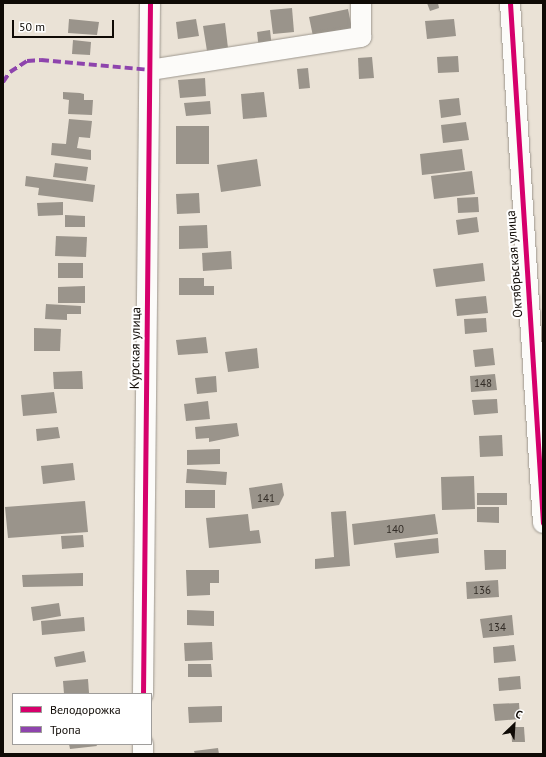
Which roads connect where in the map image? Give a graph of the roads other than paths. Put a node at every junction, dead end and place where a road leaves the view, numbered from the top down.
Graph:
1 (150, 3) edge
2 (361, 3) edge
3 (510, 3) edge
4 (150, 70) junction
5 (543, 523) edge
6 (143, 693) edge

1 - 4 street, Курская улица
2 - 4 street
3 - 5 street, Октябрьская улица
4 - 6 street, Курская улица

